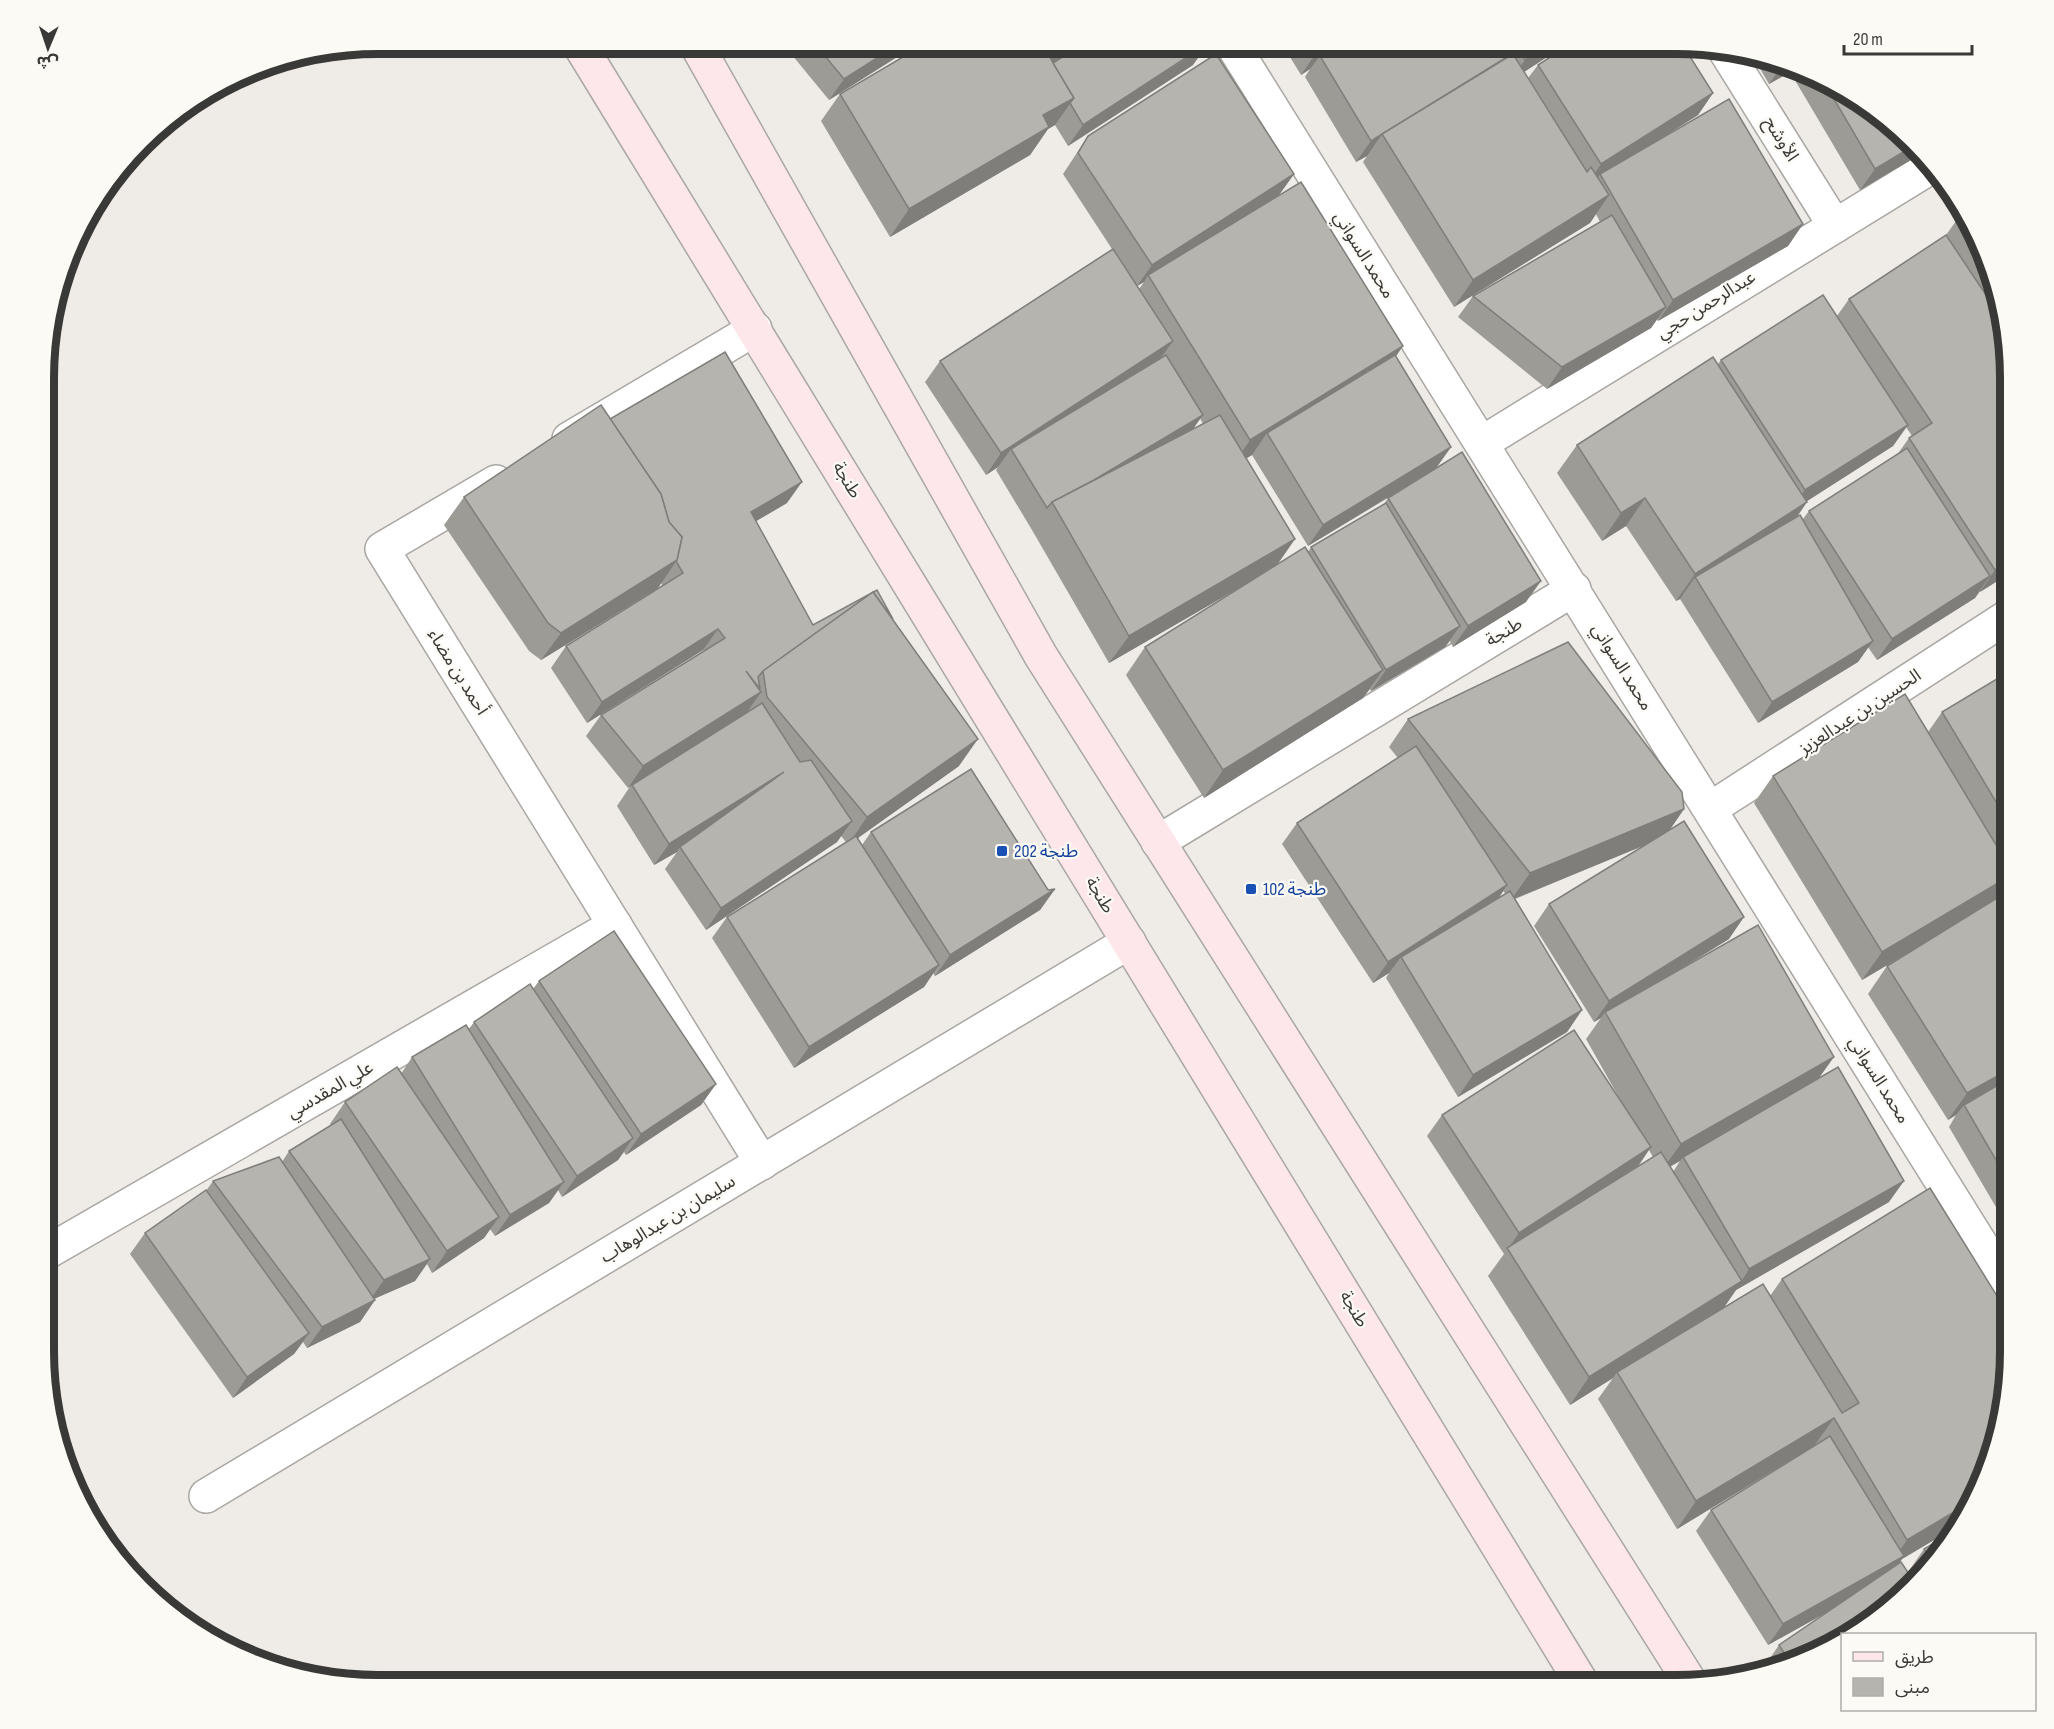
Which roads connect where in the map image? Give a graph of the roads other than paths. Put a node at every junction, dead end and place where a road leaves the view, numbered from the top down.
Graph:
1 (585, 54) edge
2 (702, 54) edge
3 (1238, 54) edge
4 (1730, 59) edge
5 (1925, 171) edge
6 (1835, 226) junction
7 (755, 329) junction
8 (1482, 443) junction
9 (1574, 589) junction
10 (2000, 621) edge
11 (1710, 809) junction
12 (1158, 842) junction
13 (615, 925) junction
14 (1129, 942) junction
15 (762, 1162) junction
16 (54, 1249) edge
17 (2000, 1275) edge
18 (206, 1496) dead end
19 (1577, 1675) edge
20 (1685, 1675) edge

1 - 7 street, طنجة
2 - 12 street
3 - 8 street, محمد السواني
4 - 6 street, الأوشح
5 - 6 street, عبدالرحمن حجي
6 - 8 street, عبدالرحمن حجي
7 - 13 street, أحمد بن مضاء
7 - 14 street, طنجة
8 - 9 street, محمد السواني
9 - 11 street, محمد السواني
9 - 12 street, طنجة
10 - 11 street, الحسين بن عبدالعزيز
11 - 17 street, محمد السواني
12 - 20 street
13 - 15 street, أحمد بن مضاء
13 - 16 street, علي المقدسي
14 - 15 street, سليمان بن عبدالوهاب
14 - 19 street, طنجة
15 - 18 street, سليمان بن عبدالوهاب

